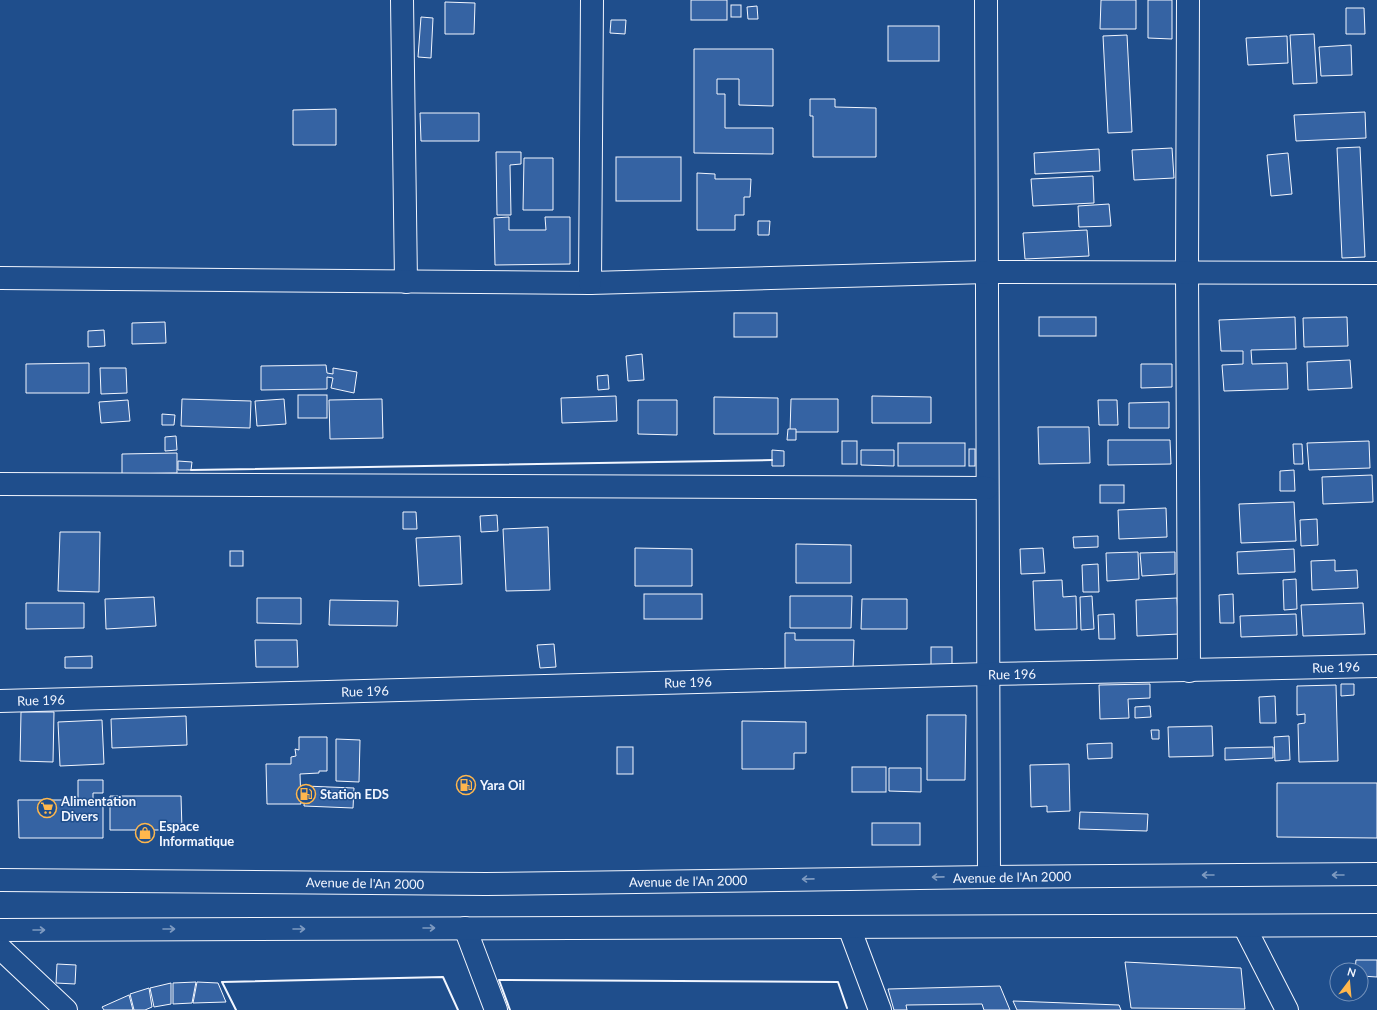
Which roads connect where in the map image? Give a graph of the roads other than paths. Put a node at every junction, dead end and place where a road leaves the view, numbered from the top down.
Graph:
1 (402, 0) edge
2 (592, 0) edge
3 (986, 0) edge
4 (1188, 0) edge
5 (987, 272) junction
6 (1187, 272) junction
7 (1377, 273) edge
8 (0, 278) edge
9 (406, 282) junction
10 (590, 283) junction
11 (0, 484) edge
12 (987, 488) junction
13 (1377, 666) edge
14 (1189, 671) junction
15 (988, 674) junction
16 (0, 701) edge
17 (1377, 874) edge
18 (989, 877) junction
19 (0, 880) edge
20 (1377, 924) edge
21 (1244, 926) junction
22 (849, 927) junction
23 (465, 928) junction
24 (0, 930) edge
25 (0, 948) edge
26 (66, 1010) edge
27 (496, 1010) edge
28 (880, 1010) edge
29 (1287, 1010) edge

1 - 9 street
2 - 10 street
3 - 5 street
4 - 6 street
5 - 6 street
5 - 10 street
5 - 12 street
6 - 7 street
6 - 14 street
8 - 9 street
9 - 10 street
11 - 12 street
12 - 15 street
13 - 14 street, Rue 196
14 - 15 street, Rue 196
15 - 16 street, Rue 196
15 - 18 street
17 -> 18 street, Avenue de l'An 2000
18 -> 19 street, Avenue de l'An 2000
20 - 21 street
21 - 22 street
21 - 29 street
22 - 23 street
22 - 28 street
24 -> 23 street
23 - 27 street
25 - 26 street

